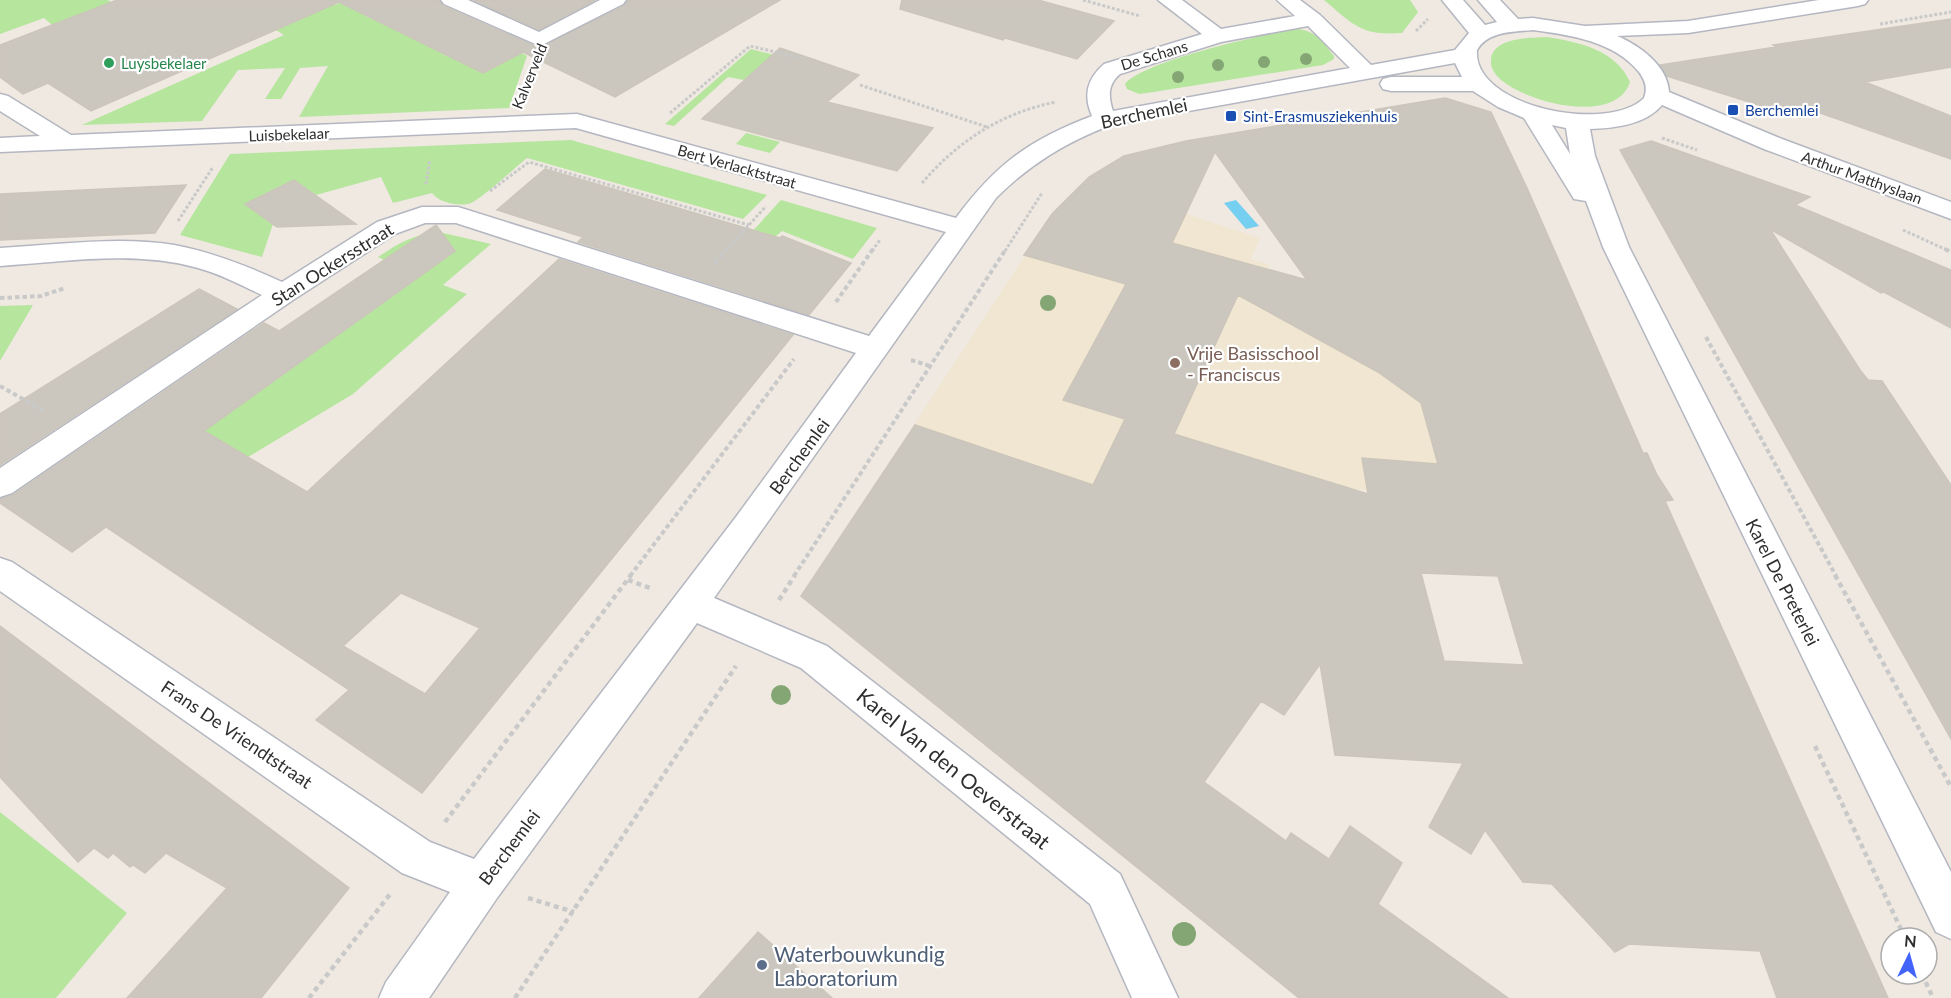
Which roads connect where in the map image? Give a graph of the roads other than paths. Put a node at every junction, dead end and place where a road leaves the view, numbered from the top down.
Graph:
1 (451, 0) edge
2 (616, 0) edge
3 (1168, 0) edge
4 (1287, 0) edge
5 (1452, 0) edge
6 (1488, 0) edge
7 (1858, 0) edge
8 (1313, 19) junction
9 (1512, 25) junction
10 (1688, 27) junction
11 (1581, 31) junction
12 (1481, 34) junction
13 (1217, 36) junction
14 (1631, 52) junction
15 (1463, 55) junction
16 (1367, 73) junction
17 (1309, 84) junction
18 (1478, 84) junction
19 (1657, 95) junction
20 (0, 101) edge
21 (1532, 112) junction
22 (1634, 115) junction
23 (1105, 119) junction
24 (1577, 121) junction
25 (510, 124) joint
26 (68, 143) junction
27 (1773, 144) junction
28 (0, 145) edge
29 (1951, 211) edge
30 (962, 228) junction
31 (1616, 247) junction
32 (0, 257) edge
33 (283, 294) junction
34 (876, 349) junction
35 (0, 484) edge
36 (0, 572) edge
37 (690, 604) junction
38 (482, 883) junction
39 (1951, 917) edge
40 (402, 998) edge
41 (1155, 998) edge

1 - 2 street, Kalverveld
3 - 13 street, De Schans
4 - 8 street
5 - 12 street
6 - 9 street
7 - 10 street
8 - 13 street, De Schans
8 - 16 street
9 - 11 street
9 - 12 street
10 - 11 street
10 - 14 street
11 - 14 street
12 - 15 street
13 - 23 street, De Schans
14 - 19 street
15 - 16 street, Berchemlei
15 - 18 street
16 - 17 street, Berchemlei
17 - 18 street, Berchemlei
17 - 23 street, Berchemlei
18 - 21 street
19 - 22 street
19 - 27 street, Arthur Matthyslaan
20 - 26 street
21 - 24 street
21 - 31 street, Karel De Preterlei
22 - 24 street
22 - 27 street, Arthur Matthyslaan
23 - 30 street, Berchemlei
24 - 31 street, Karel De Preterlei
25 - 26 street, Luisbekelaar
25 - 30 street, Bert Verlacktstraat
26 - 28 street, Luisbekelaar
27 - 29 street, Arthur Matthyslaan
30 - 34 street, Berchemlei
31 - 39 street, Karel De Preterlei
32 - 33 street
33 - 34 street, Stan Ockersstraat
33 - 35 street, Stan Ockersstraat
34 - 37 street, Berchemlei
36 - 38 street, Frans De Vriendtstraat
37 - 38 street, Berchemlei
37 - 41 street, Karel Van den Oeverstraat
38 - 40 street, Berchemlei

